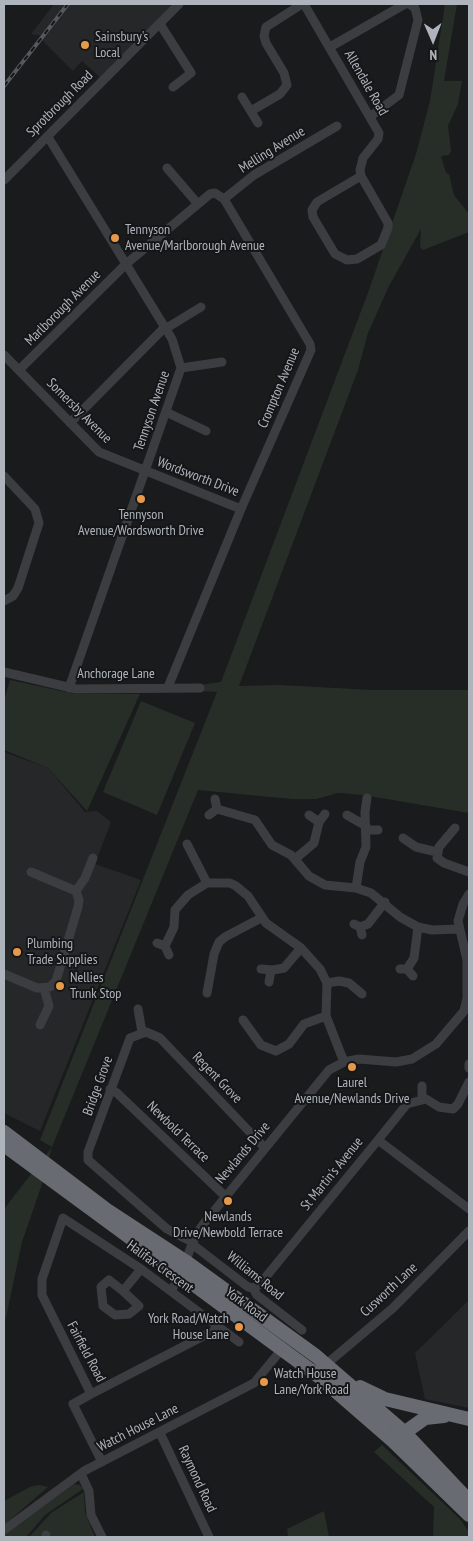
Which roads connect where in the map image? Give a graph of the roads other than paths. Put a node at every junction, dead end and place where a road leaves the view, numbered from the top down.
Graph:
1 (179, 4) edge
2 (303, 4) edge
3 (405, 4) edge
4 (409, 4) edge
5 (160, 24) junction
6 (330, 47) junction
7 (173, 87) dead end
8 (242, 97) dead end
9 (251, 111) junction
10 (371, 116) junction
11 (258, 123) dead end
12 (337, 126) dead end
13 (48, 136) junction
14 (167, 168) dead end
15 (361, 176) junction
16 (4, 180) edge
17 (224, 199) junction
18 (198, 204) junction
19 (126, 264) junction
20 (201, 307) dead end
21 (165, 328) junction
22 (4, 355) edge
23 (222, 362) dead end
24 (181, 368) junction
25 (19, 370) junction
26 (166, 412) junction
27 (70, 423) junction
28 (206, 431) dead end
29 (145, 471) junction
30 (4, 476) edge
31 (241, 509) junction
32 (4, 601) edge
33 (4, 672) edge
34 (168, 687) junction
35 (68, 688) junction
36 (200, 688) dead end
37 (367, 798) dead end
38 (215, 799) dead end
39 (217, 809) junction
40 (325, 814) dead end
41 (209, 815) dead end
42 (309, 815) dead end
43 (347, 815) dead end
44 (319, 822) junction
45 (366, 828) junction
46 (455, 828) dead end
47 (378, 830) dead end
48 (402, 838) dead end
49 (188, 844) dead end
50 (202, 851) dead end
51 (437, 852) junction
52 (194, 856) junction
53 (93, 858) dead end
54 (295, 859) junction
55 (31, 872) dead end
56 (469, 872) edge
57 (207, 884) junction
58 (356, 888) junction
59 (76, 891) junction
60 (469, 894) edge
61 (385, 902) junction
62 (261, 918) junction
63 (418, 927) junction
64 (359, 929) dead end
65 (458, 929) junction
66 (164, 948) dead end
67 (301, 948) junction
68 (261, 969) dead end
69 (271, 970) junction
70 (468, 970) edge
71 (407, 971) dead end
72 (4, 974) edge
73 (362, 977) dead end
74 (198, 980) dead end
75 (268, 982) dead end
76 (327, 983) junction
77 (355, 986) junction
78 (44, 988) junction
79 (362, 994) dead end
80 (138, 1009) dead end
81 (466, 1012) edge
82 (326, 1016) junction
83 (243, 1020) dead end
84 (40, 1025) dead end
85 (144, 1032) junction
86 (344, 1062) junction
87 (469, 1064) edge
88 (469, 1068) edge
89 (469, 1082) edge
90 (422, 1086) dead end
91 (110, 1089) junction
92 (422, 1098) junction
93 (4, 1132) edge
94 (378, 1140) junction
95 (4, 1144) edge
96 (265, 1148) junction
97 (88, 1160) joint
98 (32, 1161) junction
99 (226, 1196) junction
100 (469, 1209) edge
101 (63, 1218) joint
102 (469, 1231) edge
103 (192, 1243) junction
104 (183, 1267) junction
105 (141, 1269) junction
106 (253, 1288) junction
107 (123, 1291) junction
108 (171, 1291) junction
109 (219, 1328) junction
110 (291, 1339) junction
111 (239, 1342) dead end
112 (321, 1370) junction
113 (345, 1382) junction
114 (90, 1394) junction
115 (455, 1416) junction
116 (469, 1419) edge
117 (404, 1432) junction
118 (160, 1433) junction
119 (393, 1441) junction
120 (102, 1462) junction
121 (81, 1474) junction
122 (469, 1501) edge
123 (469, 1515) edge
124 (4, 1530) edge
125 (102, 1537) edge
126 (209, 1537) edge

1 - 5 street, Sprotbrough Road
2 - 6 street, Allendale Road
2 - 9 street
3 - 6 street
4 - 10 street
5 - 7 street
5 - 13 street, Sprotbrough Road
6 - 10 street, Allendale Road
8 - 9 street
9 - 11 street
10 - 15 street, Allendale Road
12 - 17 street, Melling Avenue
13 - 16 street, Sprotbrough Road
13 - 19 street, Tennyson Avenue
14 - 18 street
15 - 15 street
17 - 18 street
17 - 31 street, Crompton Avenue
18 - 19 street
19 - 21 street, Tennyson Avenue
19 - 25 street, Marlborough Avenue
20 - 21 street
21 - 24 street, Tennyson Avenue
21 - 27 street
22 - 25 street, Somersby Avenue
23 - 24 street
24 - 26 street, Tennyson Avenue
25 - 27 street, Somersby Avenue
26 - 28 street
26 - 29 street, Tennyson Avenue
27 - 29 street, Somersby Avenue
29 - 31 street, Wordsworth Drive
29 - 35 street, Tennyson Avenue
30 - 32 street
31 - 34 street, Crompton Avenue
33 - 35 street, Anchorage Lane
34 - 35 street, Anchorage Lane
34 - 36 street, Anchorage Lane
37 - 45 street
38 - 39 street
39 - 41 street
39 - 54 street
40 - 44 street
42 - 44 street
43 - 45 street
44 - 54 street
45 - 47 street
45 - 58 street
46 - 51 street
48 - 51 street
49 - 52 street
50 - 52 street
51 - 56 street
52 - 57 street
53 - 59 street
54 - 58 street
55 - 59 street
57 - 62 street
57 - 66 street
58 - 61 street
59 - 78 street
60 - 65 street
61 - 63 street
61 - 64 street
62 - 67 street
62 - 74 street
63 - 65 street
63 - 71 street
65 - 70 street
67 - 69 street
67 - 76 street
68 - 69 street
69 - 75 street
70 - 81 street
72 - 78 street
73 - 77 street
76 - 77 street
76 - 82 street
77 - 79 street
78 - 84 street
80 - 85 street
81 - 86 street
82 - 83 street
82 - 86 street
85 - 91 street, Bridge Grove
85 - 96 street, Regent Grove
86 - 96 street, Newlands Drive
87 - 88 street
89 - 92 street
90 - 92 street
91 - 97 street, Bridge Grove
91 - 99 street, Newbold Terrace
92 - 94 street
93 - 98 highway, York Road
94 - 100 street, St Martin's Avenue
94 - 106 street, St Martin's Avenue
95 - 98 highway, York Road
96 - 99 street, Newlands Drive
97 - 103 street, Williams Road
98 - 104 highway, York Road
99 - 103 street, Newlands Drive
101 - 105 street, Halifax Crescent
101 - 114 street, Fairfield Road
102 - 112 street, Cusworth Lane
103 - 104 street, Newlands Drive
103 - 106 street, Williams Road
104 - 108 street, Newlands Drive
104 - 110 highway, York Road
105 - 107 street
105 - 108 street, Halifax Crescent
106 - 110 street, Williams Road
107 - 107 street
108 - 109 street, Halifax Crescent
109 - 111 street, Halifax Crescent
109 - 114 street, Fairfield Road
110 - 112 highway, York Road
110 - 118 street, Watch House Lane
112 - 113 highway, York Road
112 - 119 highway, York Road
113 - 115 highway
113 - 117 highway, York Road
114 - 120 street
115 - 116 highway
115 - 117 highway
117 - 119 highway
117 - 122 highway, York Road
118 - 120 street, Watch House Lane
118 - 126 street, Raymond Road
119 - 123 highway, York Road
120 - 121 street, Watch House Lane
121 - 124 street, Watch House Lane
121 - 125 street

